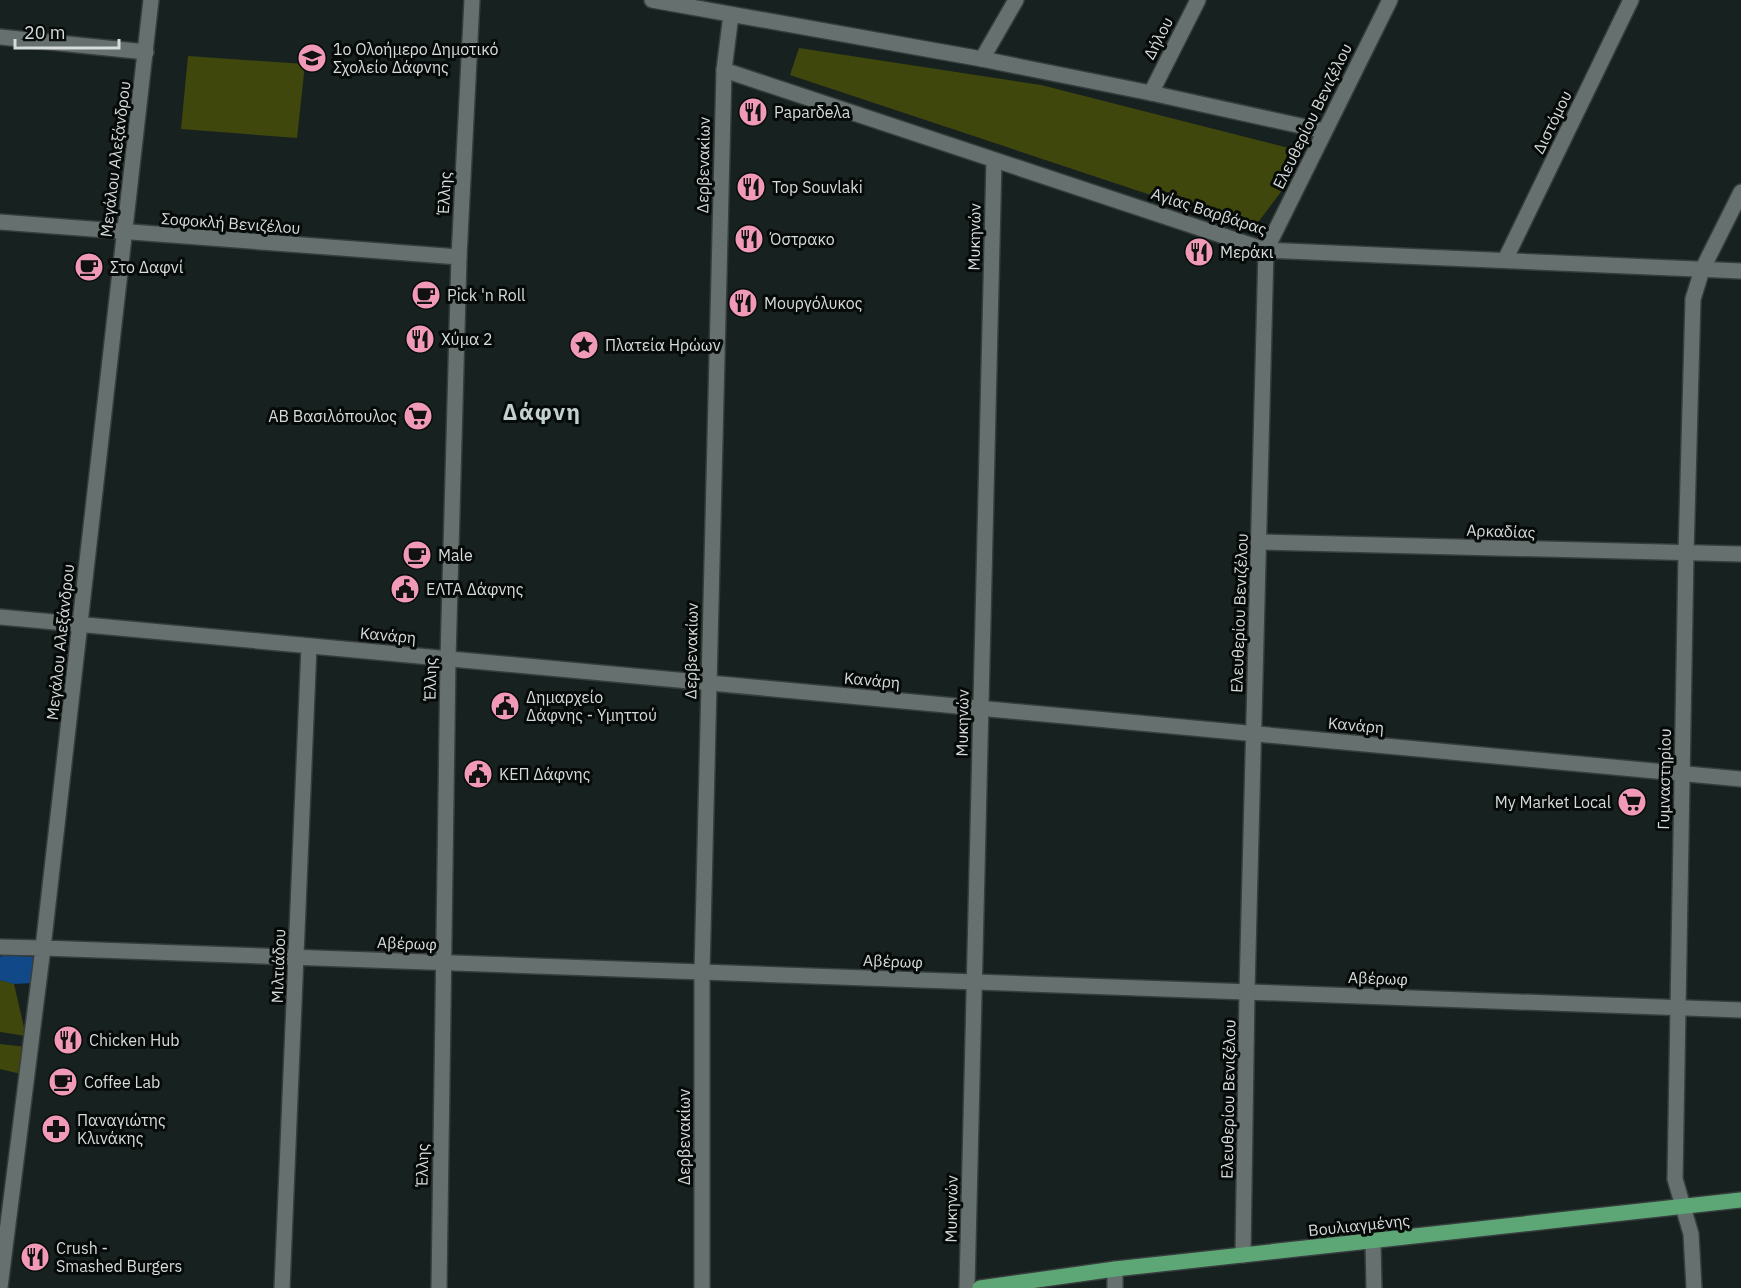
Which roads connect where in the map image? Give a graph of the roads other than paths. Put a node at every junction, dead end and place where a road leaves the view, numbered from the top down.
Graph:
1 (151, 0) edge
2 (472, 0) edge
3 (652, 0) edge
4 (1016, 0) edge
5 (1198, 0) edge
6 (1390, 0) edge
7 (1631, 0) edge
8 (731, 15) junction
9 (0, 37) edge
10 (146, 52) junction
11 (982, 60) junction
12 (724, 70) junction
13 (1151, 93) junction
14 (1324, 131) junction
15 (994, 160) junction
16 (1741, 192) edge
17 (0, 222) edge
18 (125, 233) junction
19 (1266, 250) junction
20 (459, 257) junction
21 (1505, 260) junction
22 (1702, 270) junction
23 (1741, 271) edge
24 (1260, 542) junction
25 (1686, 554) junction
26 (1741, 554) edge
27 (0, 617) edge
28 (80, 625) junction
29 (309, 646) junction
30 (448, 659) junction
31 (708, 683) junction
32 (980, 708) junction
33 (1254, 734) junction
34 (1682, 774) junction
35 (1741, 779) edge
36 (0, 947) edge
37 (43, 948) junction
38 (297, 957) junction
39 (444, 962) junction
40 (702, 972) junction
41 (974, 982) junction
42 (1247, 991) junction
43 (1678, 1007) junction
44 (1741, 1010) edge
45 (1741, 1200) edge
46 (1683, 1206) junction
47 (1374, 1242) junction
48 (1243, 1255) junction
49 (1115, 1269) junction
50 (0, 1287) edge
51 (282, 1288) edge
52 (438, 1288) edge
53 (702, 1288) edge
54 (967, 1288) edge
55 (980, 1288) edge
56 (1115, 1288) edge
57 (1374, 1288) edge
58 (1694, 1288) edge

1 - 10 street, Μεγάλου Αλεξάνδρου
2 - 20 street, Έλλης
3 - 8 street
4 - 11 street
5 - 13 street, Δήλου
6 - 14 street, Ελευθερίου Βενιζέλου
7 - 21 street, Διστόμου
8 - 11 street
8 - 12 street, Δερβενακίων
9 - 10 street
10 - 18 street, Μεγάλου Αλεξάνδρου
11 - 13 street
12 - 15 street, Αγίας Βαρβάρας
12 - 31 street, Δερβενακίων
13 - 14 street
14 - 19 street, Ελευθερίου Βενιζέλου
15 - 19 street, Αγίας Βαρβάρας
15 - 32 street, Μυκηνών
16 - 22 street, Γυμναστηρίου
17 - 18 street, Σοφοκλή Βενιζέλου
18 - 20 street, Σοφοκλή Βενιζέλου
18 - 28 street, Μεγάλου Αλεξάνδρου
19 - 21 street, Αγίας Βαρβάρας
19 - 24 street, Ελευθερίου Βενιζέλου
20 - 30 street, Έλλης
21 - 22 street, Αγίας Βαρβάρας
22 - 23 street, Αγίας Βαρβάρας
22 - 25 street, Γυμναστηρίου
24 - 25 street, Αρκαδίας
24 - 33 street, Ελευθερίου Βενιζέλου
25 - 26 street, Αρκαδίας
25 - 34 street, Γυμναστηρίου
27 - 28 street, Κανάρη
28 - 29 street, Κανάρη
28 - 37 street, Μεγάλου Αλεξάνδρου
29 - 30 street, Κανάρη
29 - 38 street, Μιλτιάδου
30 - 31 street, Κανάρη
30 - 39 street, Έλλης
31 - 32 street, Κανάρη
31 - 40 street, Δερβενακίων
32 - 33 street, Κανάρη
32 - 41 street, Μυκηνών
33 - 34 street, Κανάρη
33 - 42 street, Ελευθερίου Βενιζέλου
34 - 35 street, Κανάρη
34 - 43 street, Γυμναστηρίου
36 - 37 street, Αβέρωφ
37 - 38 street, Αβέρωφ
37 - 50 street, Μεγάλου Αλεξάνδρου
38 - 39 street, Αβέρωφ
38 - 51 street, Μιλτιάδου
39 - 40 street, Αβέρωφ
39 - 52 street, Έλλης
40 - 41 street, Αβέρωφ
40 - 53 street, Δερβενακίων
41 - 42 street, Αβέρωφ
41 - 54 street, Μυκηνών
42 - 43 street, Αβέρωφ
42 - 48 street, Ελευθερίου Βενιζέλου
43 - 44 street, Αβέρωφ
43 - 46 street, Γυμναστηρίου
45 - 46 main road, Βουλιαγμένης
46 - 47 main road, Βουλιαγμένης
46 - 58 street, Γυμναστηρίου
47 - 48 main road, Βουλιαγμένης
47 - 57 street
48 - 49 main road, Βουλιαγμένης
49 - 55 main road, Βουλιαγμένης
49 - 56 street

